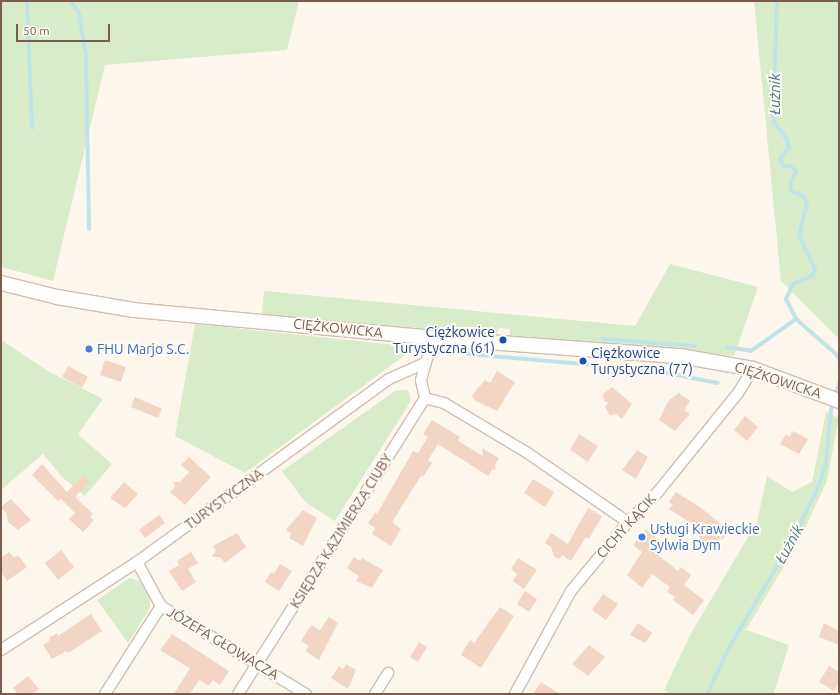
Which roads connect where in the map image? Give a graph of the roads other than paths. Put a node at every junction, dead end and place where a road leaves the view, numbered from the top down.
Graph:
1 (1, 283) edge
2 (433, 338) junction
3 (425, 363) junction
4 (753, 369) junction
5 (424, 398) junction
6 (835, 399) edge
7 (628, 522) junction
8 (137, 562) junction
9 (161, 606) junction
10 (1, 650) edge
11 (258, 663) junction
12 (388, 673) dead end
13 (105, 694) edge
14 (238, 694) edge
15 (306, 694) edge
16 (374, 694) edge
17 (514, 694) edge

1 - 2 street, CIĘŻKOWICKA
2 - 3 street
2 - 4 street, CIĘŻKOWICKA
3 - 5 street
3 - 8 street, TURYSTYCZNA
4 - 6 street, CIĘŻKOWICKA
4 - 7 street, CICHY KĄCIK
5 - 7 street
5 - 11 street, KSIĘDZA KAZIMIERZA CIUBY
7 - 17 street, CICHY KĄCIK
8 - 9 street, JÓZEFA GŁOWACZA
8 - 10 street, TURYSTYCZNA
9 - 11 street, JÓZEFA GŁOWACZA
9 - 13 street
11 - 14 street, KSIĘDZA KAZIMIERZA CIUBY
11 - 15 street, JÓZEFA GŁOWACZA
12 - 16 street

